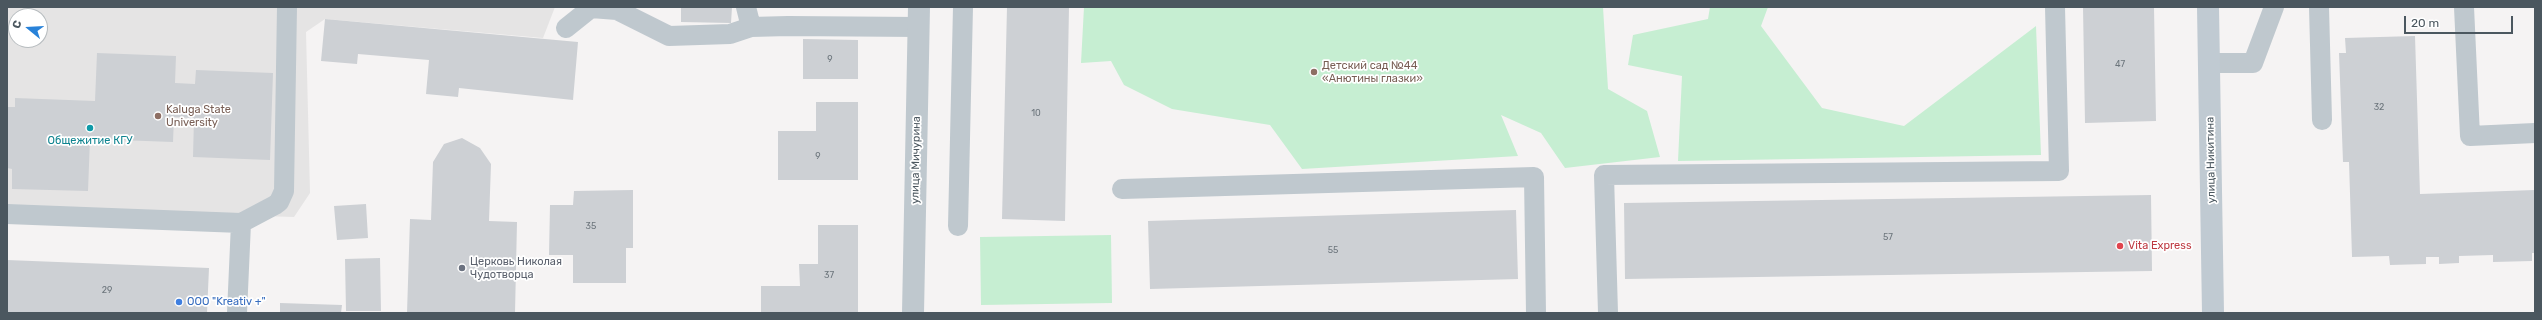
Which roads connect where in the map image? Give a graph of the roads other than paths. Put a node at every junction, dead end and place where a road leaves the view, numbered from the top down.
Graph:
1 (287, 7) edge
2 (746, 7) edge
3 (963, 7) edge
4 (2055, 7) edge
5 (2208, 7) edge
6 (2274, 7) edge
7 (2319, 7) edge
8 (2464, 7) edge
9 (618, 8) edge
10 (919, 17) edge
11 (566, 28) dead end
12 (751, 28) junction
13 (2209, 63) junction
14 (2322, 120) dead end
15 (2535, 133) edge
16 (1122, 189) dead end
17 (7, 214) edge
18 (241, 223) junction
19 (958, 226) dead end
20 (237, 313) edge
21 (913, 313) edge
22 (1536, 313) edge
23 (1608, 313) edge
24 (2213, 313) edge

1 - 18 lane
2 - 12 lane
3 - 19 lane
4 - 23 lane
5 - 13 street, улица Никитина
6 - 13 lane
7 - 14 lane
8 - 15 lane
9 - 11 lane
9 - 12 lane
10 - 12 lane
10 - 21 street, улица Мичурина
13 - 24 street, улица Никитина
16 - 22 lane
17 - 18 lane
18 - 20 lane

